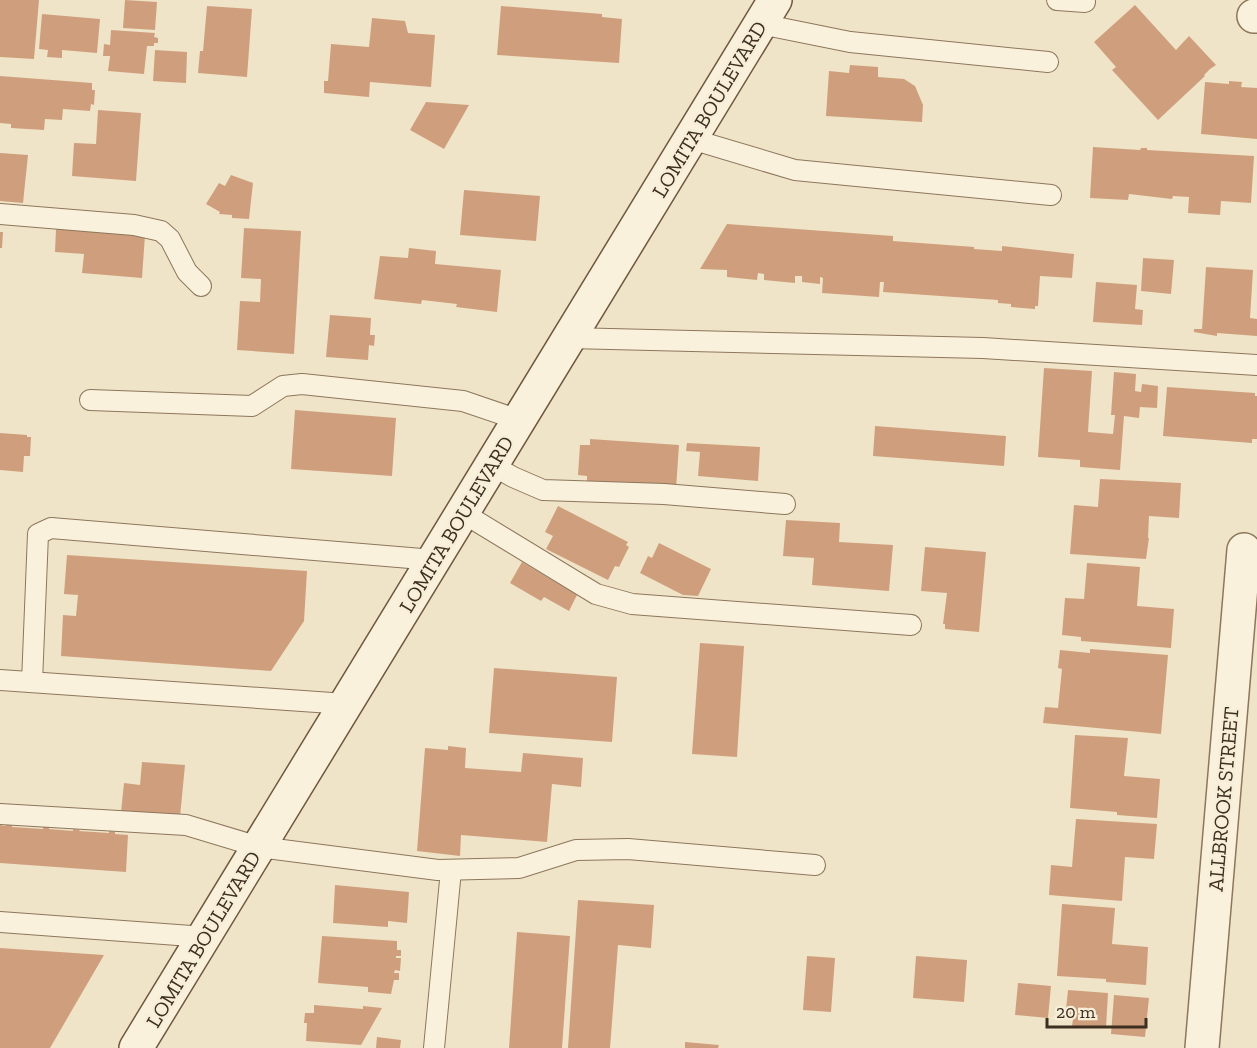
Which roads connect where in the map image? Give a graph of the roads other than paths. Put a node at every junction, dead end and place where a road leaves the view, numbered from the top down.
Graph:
1 (1057, 0) edge
2 (1085, 2) dead end
3 (768, 12) edge
4 (1048, 62) dead end
5 (691, 139) junction
6 (1051, 195) dead end
7 (0, 214) edge
8 (201, 286) dead end
9 (569, 338) junction
10 (1257, 365) edge
11 (90, 400) dead end
12 (519, 420) junction
13 (492, 465) junction
14 (785, 504) dead end
15 (463, 513) junction
16 (1244, 550) dead end
17 (434, 561) junction
18 (911, 625) dead end
19 (0, 680) edge
20 (32, 682) junction
21 (346, 705) junction
22 (0, 814) edge
23 (259, 847) junction
24 (815, 865) dead end
25 (451, 870) junction
26 (0, 921) edge
27 (205, 937) junction
28 (136, 1048) edge
29 (434, 1048) edge
30 (1202, 1048) edge

1 - 2 lane
3 - 4 lane
3 - 5 main road, LOMITA BOULEVARD
5 - 6 lane
5 - 9 main road, LOMITA BOULEVARD
7 - 8 lane
9 - 10 lane
9 - 12 main road, LOMITA BOULEVARD
11 - 12 lane
12 - 13 main road, LOMITA BOULEVARD
13 - 14 lane
13 - 15 main road, LOMITA BOULEVARD
15 - 17 main road, LOMITA BOULEVARD
15 - 18 lane
16 - 30 main road, ALLBROOK STREET
17 - 20 lane
17 - 21 main road, LOMITA BOULEVARD
19 - 20 lane
20 - 21 lane
21 - 23 main road, LOMITA BOULEVARD
22 - 23 lane
23 - 25 lane
23 - 27 main road, LOMITA BOULEVARD
24 - 25 lane
25 - 29 lane
26 - 27 lane
27 - 28 main road, LOMITA BOULEVARD

